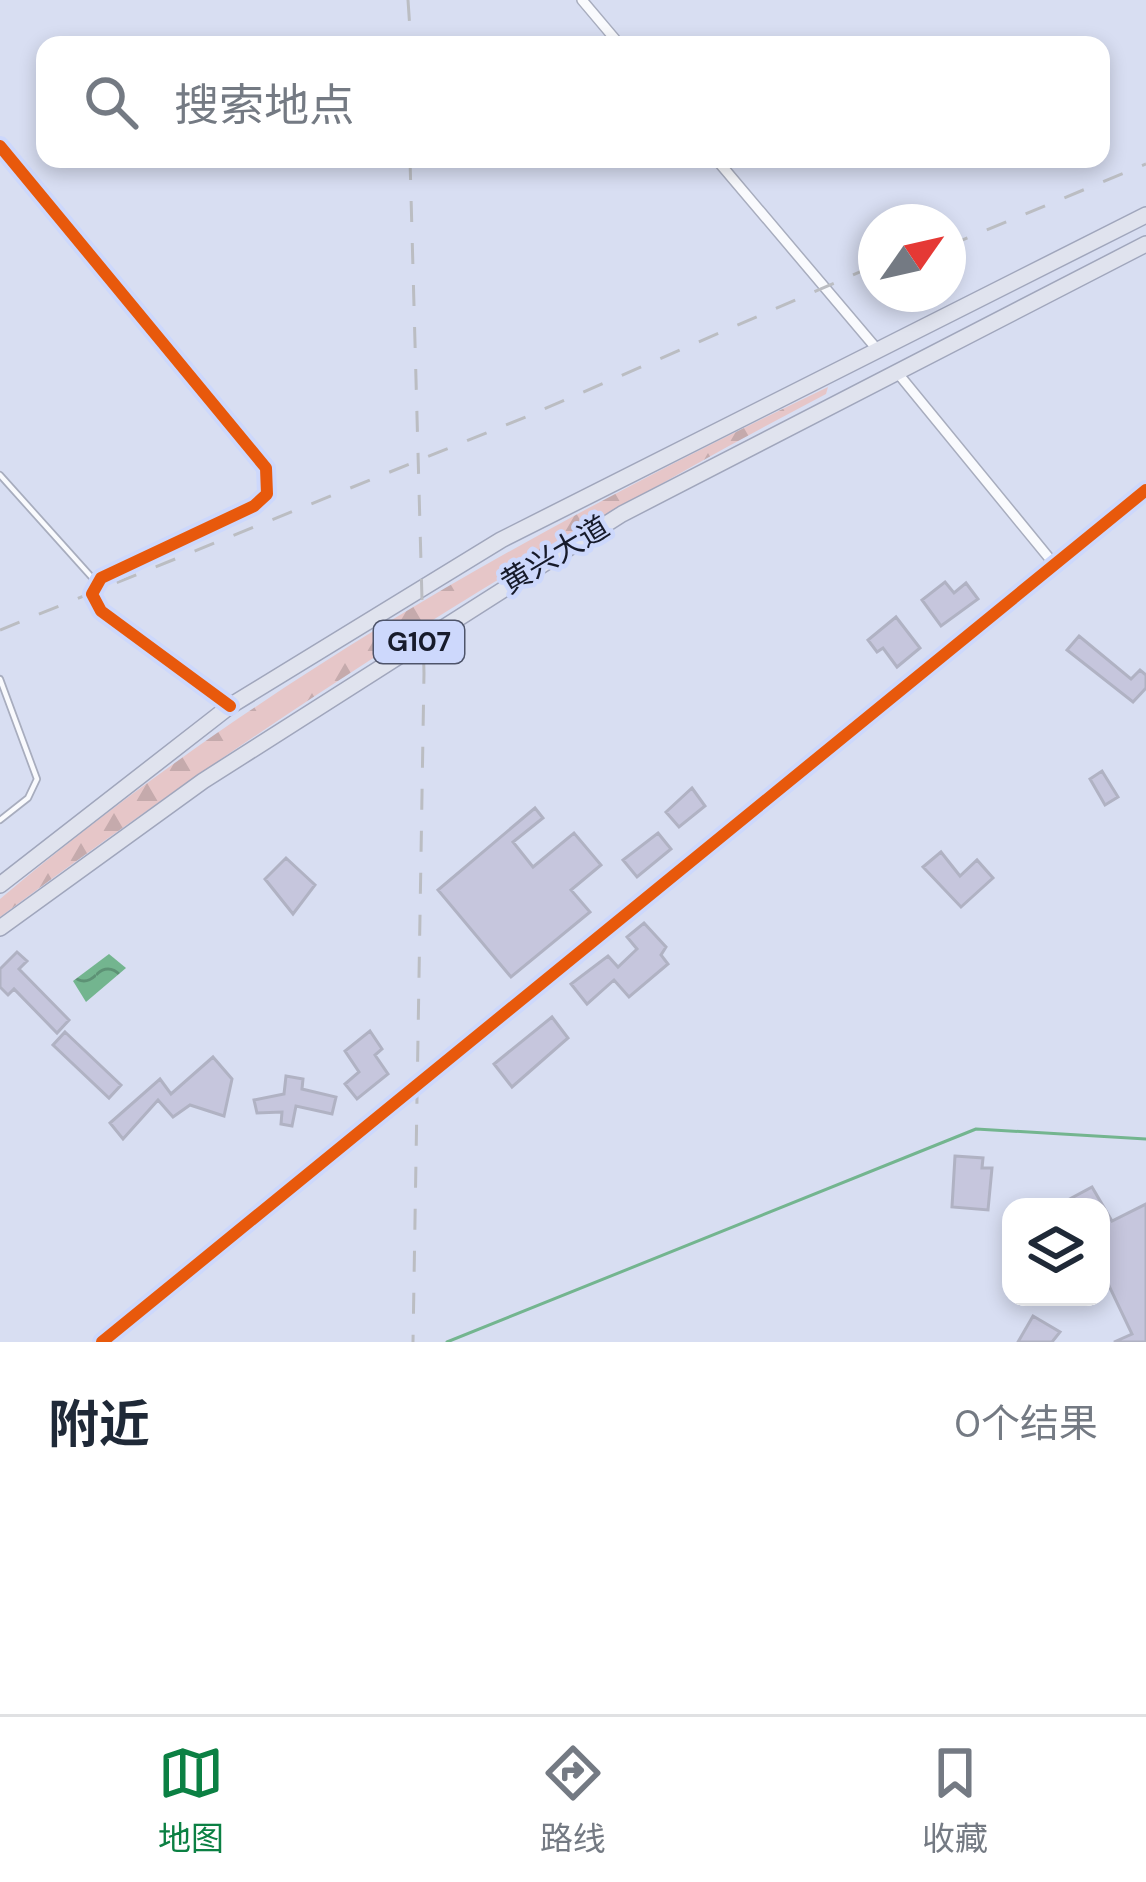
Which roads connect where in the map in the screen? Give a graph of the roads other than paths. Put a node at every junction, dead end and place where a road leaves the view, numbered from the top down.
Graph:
1 (582, 0) edge
2 (612, 36) edge
3 (0, 146) edge
4 (724, 168) edge
5 (1146, 215) edge
6 (1146, 244) edge
7 (876, 348) junction
8 (896, 371) junction
9 (0, 475) edge
10 (1146, 490) edge
11 (1054, 564) junction
12 (96, 582) junction
13 (0, 680) edge
14 (230, 706) junction
15 (0, 820) edge
16 (0, 885) edge
17 (0, 928) edge
18 (102, 1342) edge

1 - 2 street
3 - 12 street
4 - 7 street
5 - 7 highway, 黄兴大道 / G107
6 - 8 highway, 黄兴大道 / G107
7 - 14 highway, 黄兴大道 / G107
8 - 11 street
8 - 17 highway, 黄兴大道 / G107
9 - 12 lane
10 - 11 street
11 - 18 street
12 - 14 street
13 - 15 lane
14 - 16 highway, 黄兴大道 / G107

